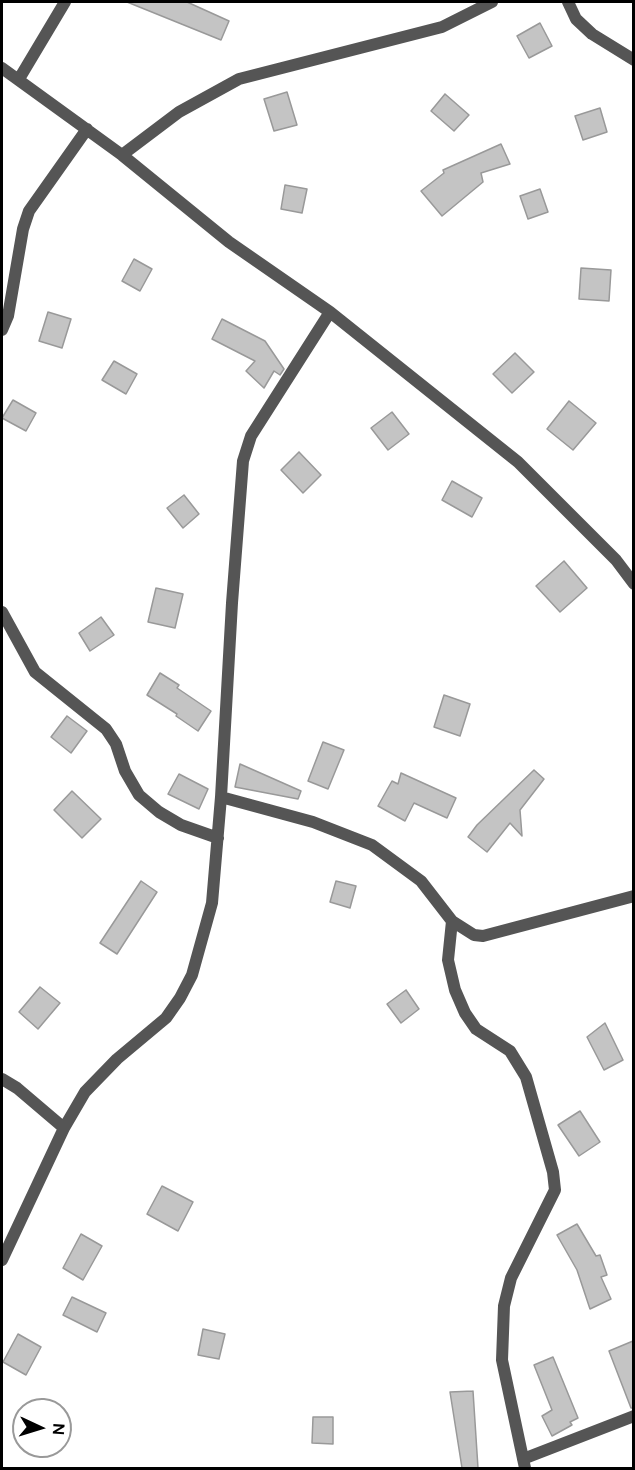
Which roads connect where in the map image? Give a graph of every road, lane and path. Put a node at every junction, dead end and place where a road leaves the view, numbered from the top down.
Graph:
1 (65, 2) edge
2 (492, 2) edge
3 (568, 2) edge
4 (633, 60) edge
5 (2, 68) edge
6 (19, 79) junction
7 (87, 129) junction
8 (122, 155) junction
9 (330, 312) junction
10 (2, 330) edge
11 (633, 584) edge
12 (2, 612) edge
13 (221, 797) junction
14 (218, 838) junction
15 (633, 896) edge
16 (452, 921) junction
17 (2, 1079) edge
18 (64, 1128) junction
19 (2, 1260) edge
20 (633, 1416) edge
21 (524, 1464) edge

1 - 6 street
2 - 8 street
3 - 4 street
5 - 6 street
6 - 7 street
7 - 8 street
7 - 10 street
8 - 9 street
9 - 11 street
9 - 13 street
12 - 14 street
13 - 14 street
13 - 16 street
14 - 18 street
15 - 16 street
16 - 21 street
17 - 18 street
18 - 19 street
20 - 21 street

